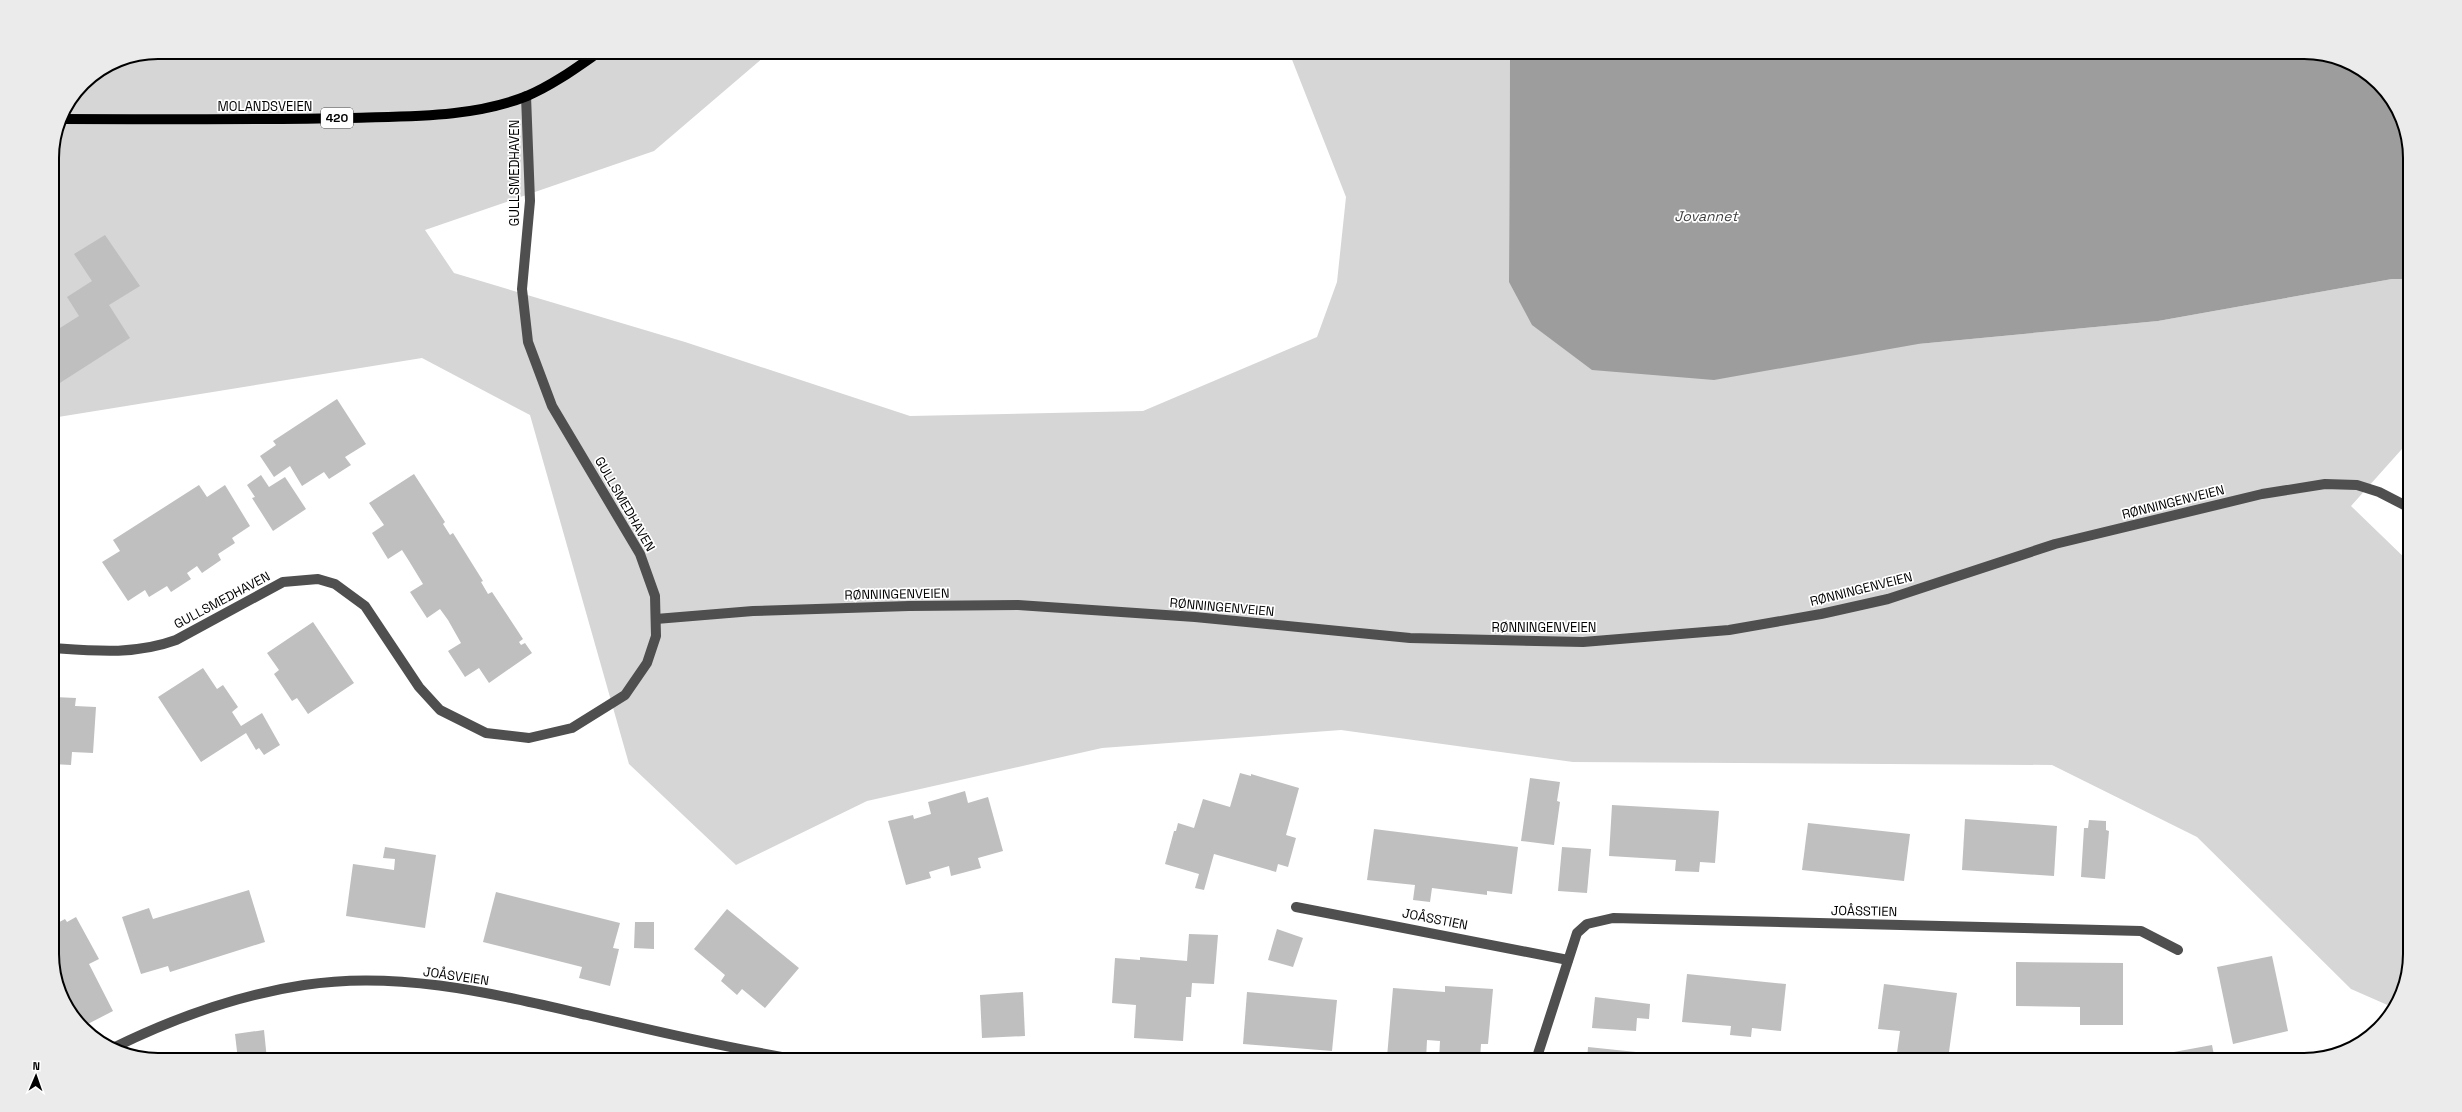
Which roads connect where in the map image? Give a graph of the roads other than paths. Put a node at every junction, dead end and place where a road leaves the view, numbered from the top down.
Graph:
1 (589, 59) edge
2 (526, 96) junction
3 (67, 119) edge
4 (2403, 504) edge
5 (656, 619) junction
6 (59, 648) edge
7 (1296, 907) dead end
8 (2178, 950) dead end
9 (1568, 960) junction
10 (120, 1045) edge
11 (758, 1053) edge
12 (1538, 1053) edge

1 - 2 main road, MOLANDSVEIEN / 420
2 - 3 main road, MOLANDSVEIEN / 420
2 - 5 street, GULLSMEDHAVEN
4 - 5 street, RØNNINGENVEIEN
5 - 6 street, GULLSMEDHAVEN
7 - 9 street, JOÅSSTIEN
8 - 9 street, JOÅSSTIEN
9 - 12 street, JOÅSSTIEN
10 - 11 street, JOÅSVEIEN

